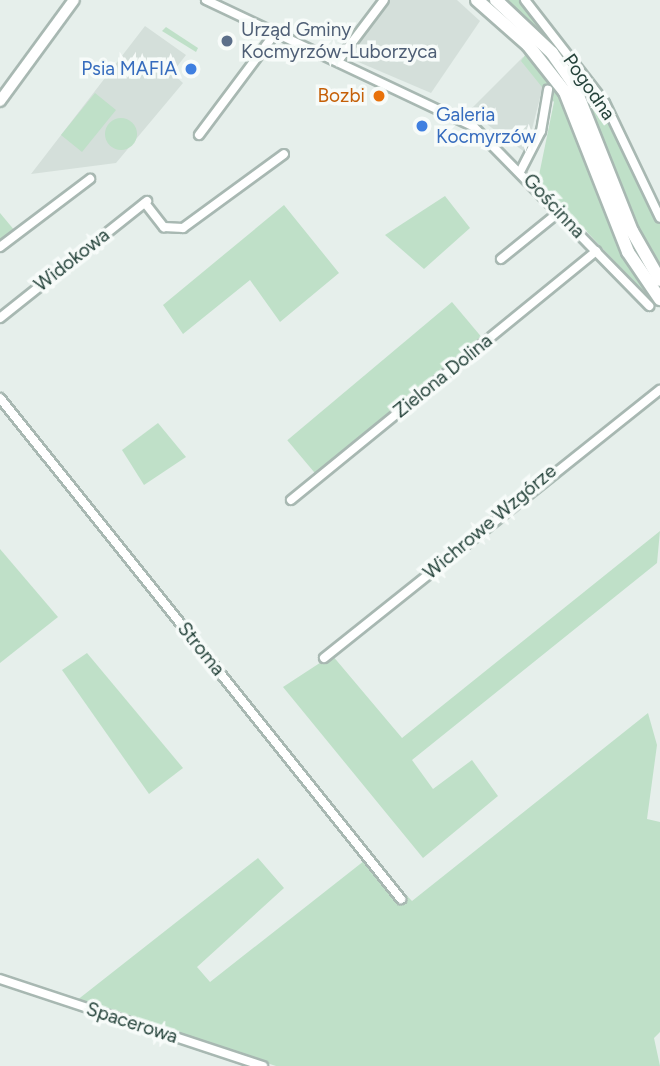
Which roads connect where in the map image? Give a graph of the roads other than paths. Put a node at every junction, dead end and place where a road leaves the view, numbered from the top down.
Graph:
1 (74, 0) edge
2 (206, 0) edge
3 (384, 0) edge
4 (477, 0) edge
5 (496, 0) edge
6 (525, 0) edge
7 (276, 32) junction
8 (338, 61) junction
9 (548, 90) dead end
10 (0, 101) edge
11 (199, 135) dead end
12 (284, 154) dead end
13 (521, 170) junction
14 (90, 179) dead end
15 (559, 212) junction
16 (660, 218) edge
17 (0, 247) edge
18 (596, 251) junction
19 (501, 259) dead end
20 (660, 280) edge
21 (654, 303) edge
22 (0, 318) edge
23 (660, 390) edge
24 (0, 398) edge
25 (291, 500) dead end
26 (324, 658) dead end
27 (401, 899) dead end
28 (0, 979) edge
29 (263, 1066) edge

1 - 10 street
2 - 7 street, Gościnna
3 - 8 street
4 - 21 main road
5 - 20 main road
6 - 16 street, Pogodna
7 - 8 street, Gościnna
7 - 11 street
8 - 13 street, Gościnna
9 - 13 street
12 - 22 street, Widokowa
13 - 15 street, Gościnna
14 - 17 street
15 - 18 street, Gościnna
15 - 19 street
18 - 21 street, Gościnna
18 - 25 street, Zielona Dolina
23 - 26 street, Wichrowe Wzgórze
24 - 27 street, Stroma
28 - 29 street, Spacerowa

